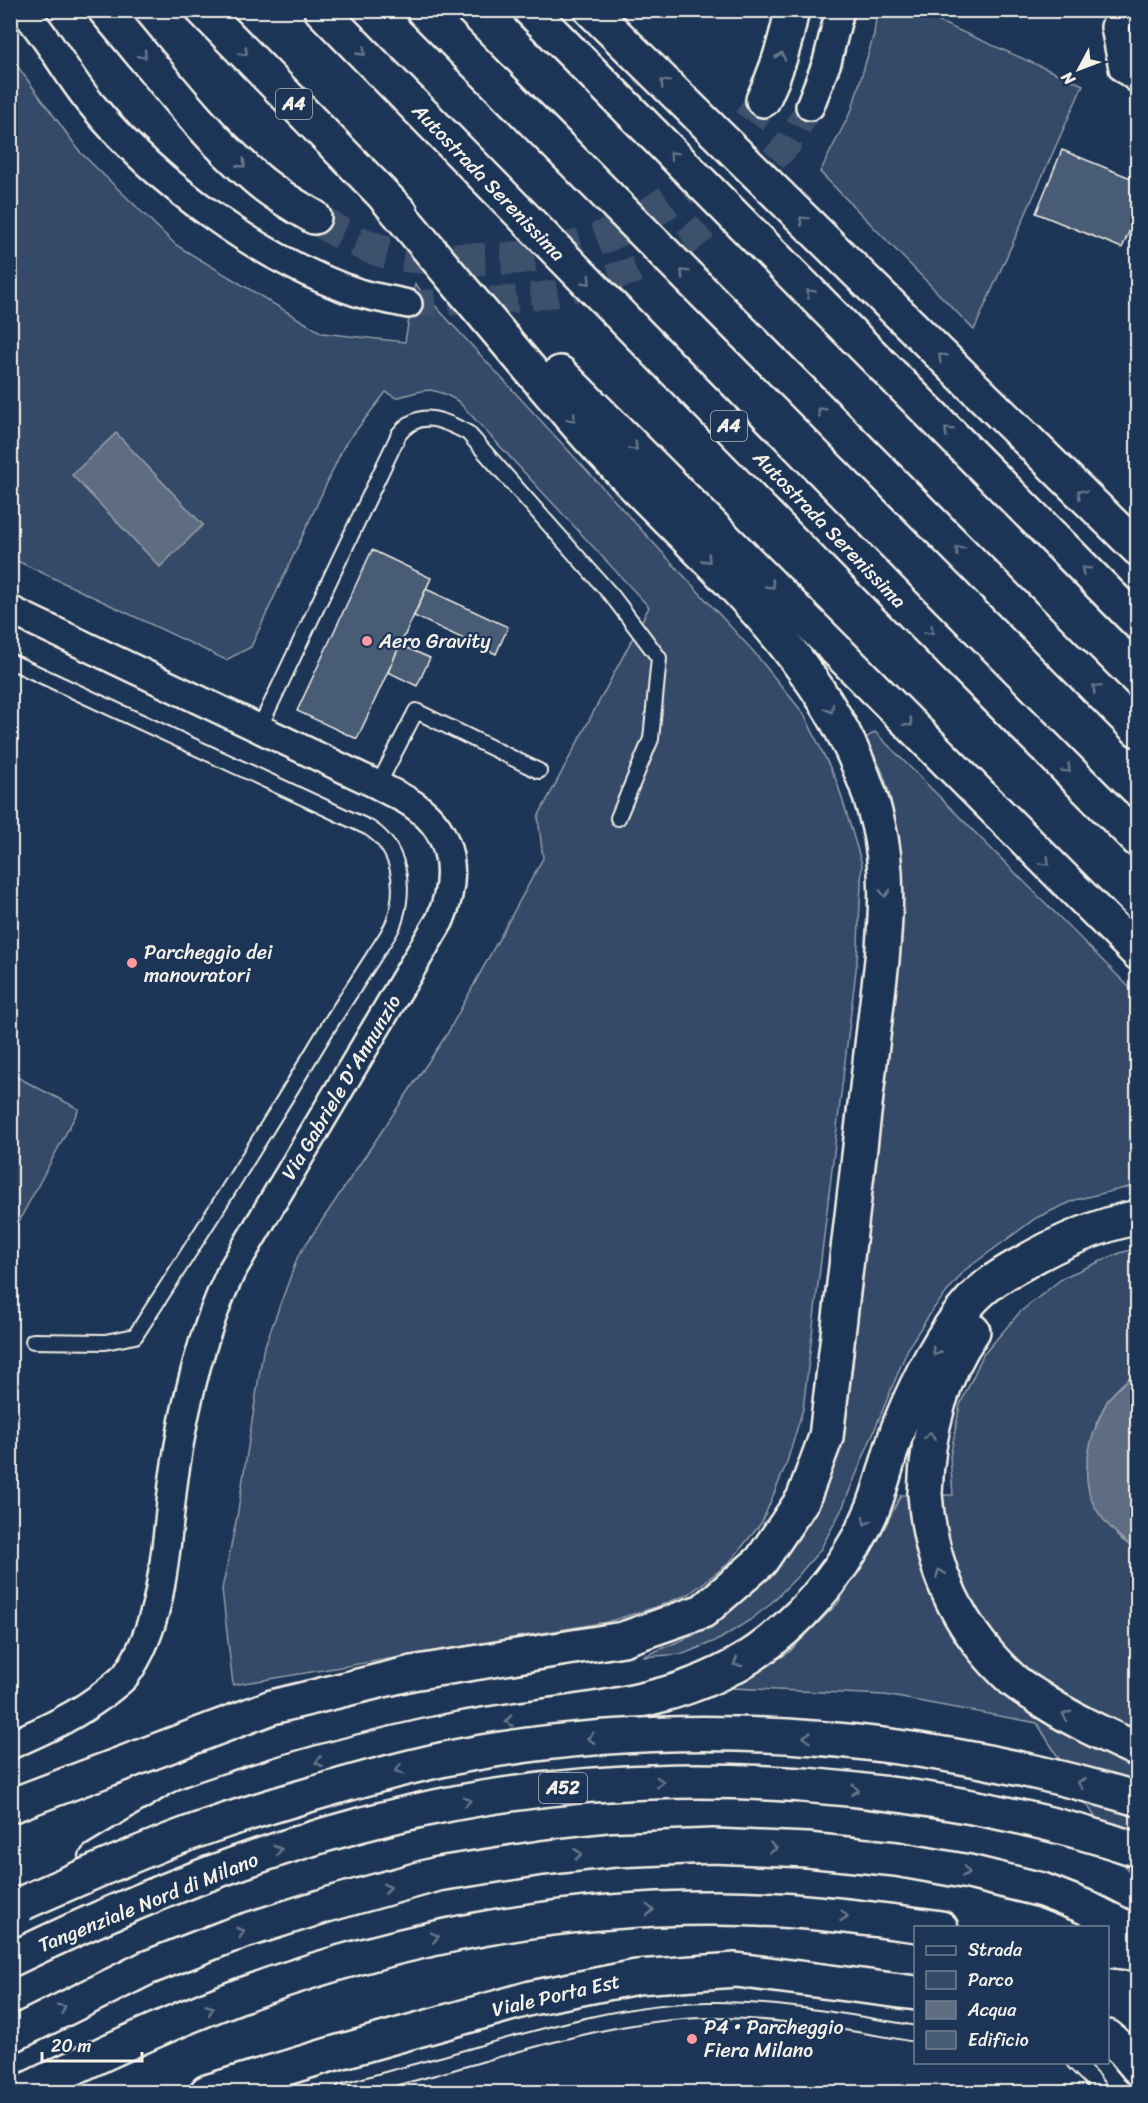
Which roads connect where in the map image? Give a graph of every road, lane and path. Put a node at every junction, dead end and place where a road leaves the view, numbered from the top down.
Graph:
1 (23, 10) edge
2 (105, 10) edge
3 (203, 10) edge
4 (321, 10) edge
5 (423, 10) edge
6 (530, 10) edge
7 (591, 10) edge
8 (792, 10) edge
9 (840, 10) edge
10 (1122, 10) edge
11 (1130, 74) edge
12 (763, 100) tunnel mouth
13 (810, 106) tunnel mouth
14 (385, 197) junction
15 (314, 217) tunnel mouth
16 (408, 304) tunnel mouth
17 (1137, 549) edge
18 (10, 610) edge
19 (1134, 619) edge
20 (10, 661) edge
21 (259, 729) junction
22 (1137, 729) edge
23 (539, 771) dead end
24 (378, 785) junction
25 (618, 818) dead end
26 (1137, 840) edge
27 (1137, 953) edge
28 (1137, 1217) edge
29 (1055, 1244) junction
30 (33, 1341) dead end
31 (10, 1745) edge
32 (1137, 1750) edge
33 (1137, 1799) edge
34 (10, 1806) edge
35 (1137, 1850) edge
36 (17, 1906) edge
37 (924, 1926) edge
38 (1137, 1934) edge
39 (1109, 1950) edge
40 (1137, 1954) edge
41 (10, 1960) edge
42 (914, 1993) edge
43 (914, 2034) edge
44 (10, 2036) edge
45 (1109, 2039) edge
46 (1076, 2064) edge
47 (1137, 2068) edge
48 (22, 2092) edge
49 (207, 2092) edge
50 (343, 2092) edge
51 (1101, 2092) edge

1 - 16 street
2 -> 15 main road
3 -> 14 main road, A4
4 -> 26 main road, Autostrada Serenissima / A4
22 -> 5 main road
19 -> 6 main road
17 -> 7 main road
12 -> 8 main road
9 - 13 street
10 - 11 street
14 -> 27 main road
14 -> 34 main road
18 - 21 street, Via Gabriele D'Annunzio
20 - 30 lane
21 - 24 street, Via Gabriele D'Annunzio
21 - 25 lane
23 - 24 lane
24 - 31 street, Via Gabriele D'Annunzio
28 - 29 main road
32 -> 29 main road, bridge
29 -> 36 main road, bridge
33 -> 36 main road, A52, bridge
41 -> 35 main road, Tangenziale Nord di Milano / A52, bridge
48 -> 37 main road
44 -> 38 main road
39 - 40 main road
42 - 49 main road, Viale Porta Est
43 - 50 lane
45 - 47 main road
46 - 51 lane

